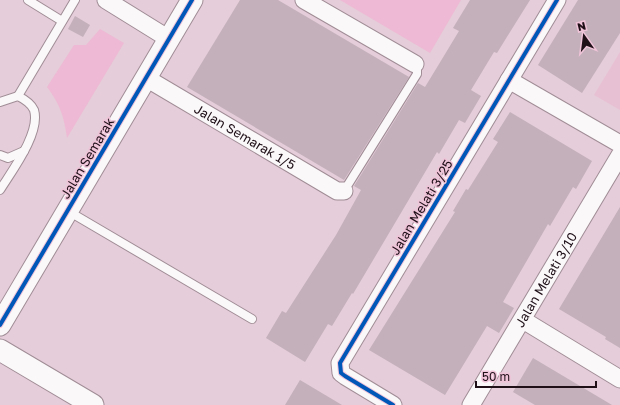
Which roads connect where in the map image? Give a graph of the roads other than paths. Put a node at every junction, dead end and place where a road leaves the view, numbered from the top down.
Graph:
1 (28, 0) edge
2 (75, 0) edge
3 (106, 0) edge
4 (192, 0) edge
5 (304, 0) edge
6 (557, 0) edge
7 (62, 21) junction
8 (169, 39) junction
9 (415, 64) joint
10 (146, 78) junction
11 (509, 80) junction
12 (18, 96) junction
13 (0, 102) edge
14 (620, 144) edge
15 (24, 150) junction
16 (0, 155) edge
17 (620, 155) edge
18 (0, 190) edge
19 (344, 191) joint
20 (67, 211) junction
21 (252, 320) dead end
22 (523, 320) junction
23 (0, 326) edge
24 (0, 350) edge
25 (620, 378) edge
26 (93, 405) edge
27 (393, 405) edge
28 (472, 405) edge

1 - 7 lane
2 - 7 lane
3 - 8 street
4 - 8 street, Jalan Semarak
5 - 9 street
6 - 11 street, Jalan Melati 3/25
7 - 12 lane
8 - 10 street, Jalan Semarak
9 - 19 lane
10 - 19 street, Jalan Semarak 1/5
10 - 20 street, Jalan Semarak
11 - 14 street
11 - 27 street, Jalan Melati 3/25
12 - 13 lane
12 - 15 lane
15 - 16 lane
15 - 18 lane
17 - 22 street, Jalan Melati 3/10
20 - 21 lane
20 - 23 street, Jalan Semarak
22 - 25 street
22 - 28 street, Jalan Melati 3/10
24 - 26 street

